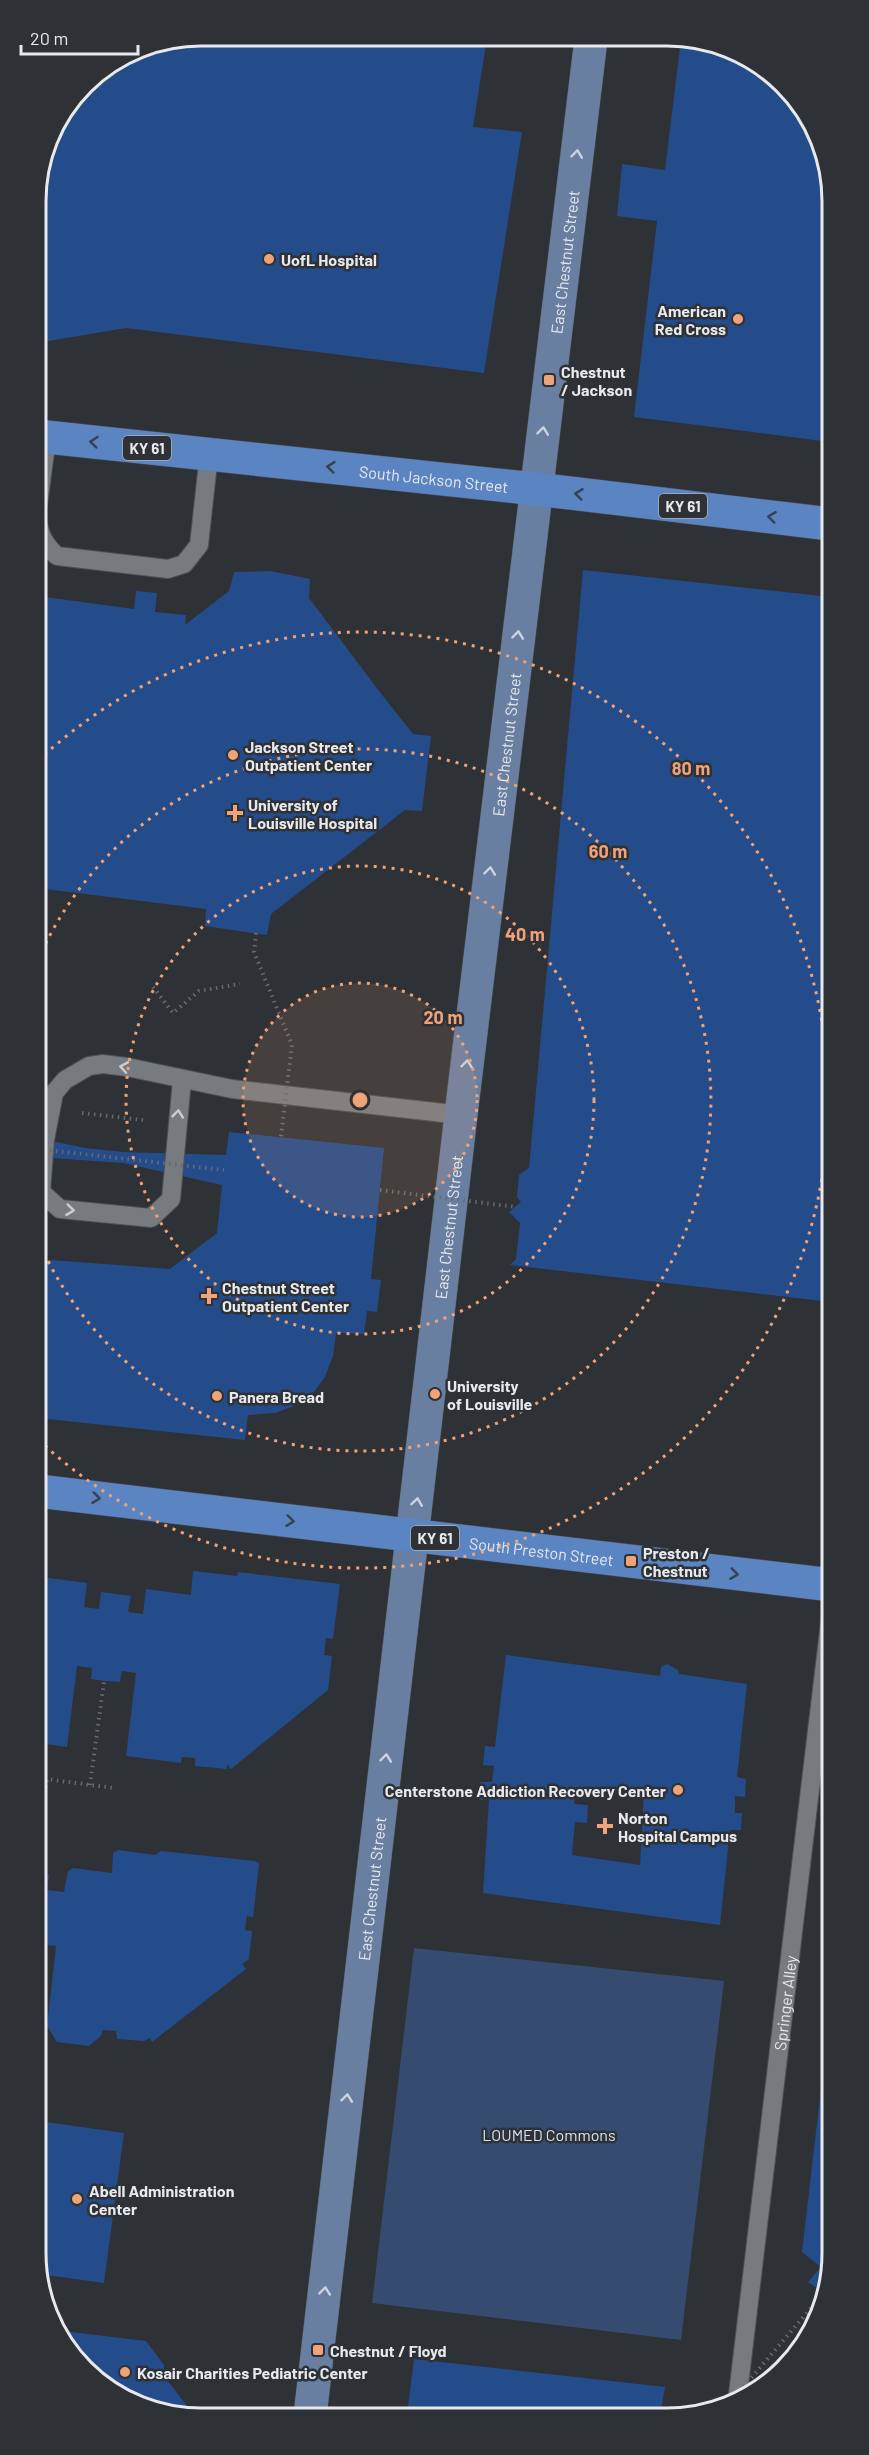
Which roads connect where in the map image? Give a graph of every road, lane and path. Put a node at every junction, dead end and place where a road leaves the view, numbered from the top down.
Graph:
1 (590, 47) edge
2 (47, 438) edge
3 (209, 454) junction
4 (536, 489) junction
5 (822, 523) edge
6 (47, 546) edge
7 (256, 933) dead end
8 (240, 984) dead end
9 (153, 987) dead end
10 (182, 1080) junction
11 (82, 1113) dead end
12 (461, 1115) junction
13 (143, 1120) dead end
14 (47, 1132) edge
15 (281, 1137) dead end
16 (47, 1150) edge
17 (224, 1170) dead end
18 (380, 1190) dead end
19 (47, 1199) edge
20 (516, 1207) dead end
21 (47, 1492) edge
22 (412, 1535) junction
23 (822, 1584) edge
24 (104, 1681) dead end
25 (822, 1689) edge
26 (47, 1779) edge
27 (90, 1785) junction
28 (113, 1788) dead end
29 (813, 2306) edge
30 (741, 2390) edge
31 (738, 2391) edge
32 (311, 2408) edge

4 -> 1 street, East Chestnut Street
3 -> 2 main road, South Jackson Street / KY 61
4 -> 3 main road, South Jackson Street / KY 61
3 - 6 lane
5 -> 4 main road, South Jackson Street / KY 61
12 -> 4 street, East Chestnut Street
7 - 15 path, bridge
8 - 9 path
10 - 12 lane
10 -> 14 lane
19 -> 10 lane
11 - 13 path
22 -> 12 street, East Chestnut Street
16 - 17 path, bridge
18 - 20 path, bridge
21 -> 22 main road, South Preston Street / KY 61
22 -> 23 main road, South Preston Street / KY 61
32 -> 22 street, East Chestnut Street
24 - 27 path
25 - 31 lane, Springer Alley
26 - 27 path
27 - 28 path
29 - 30 path, bridge

